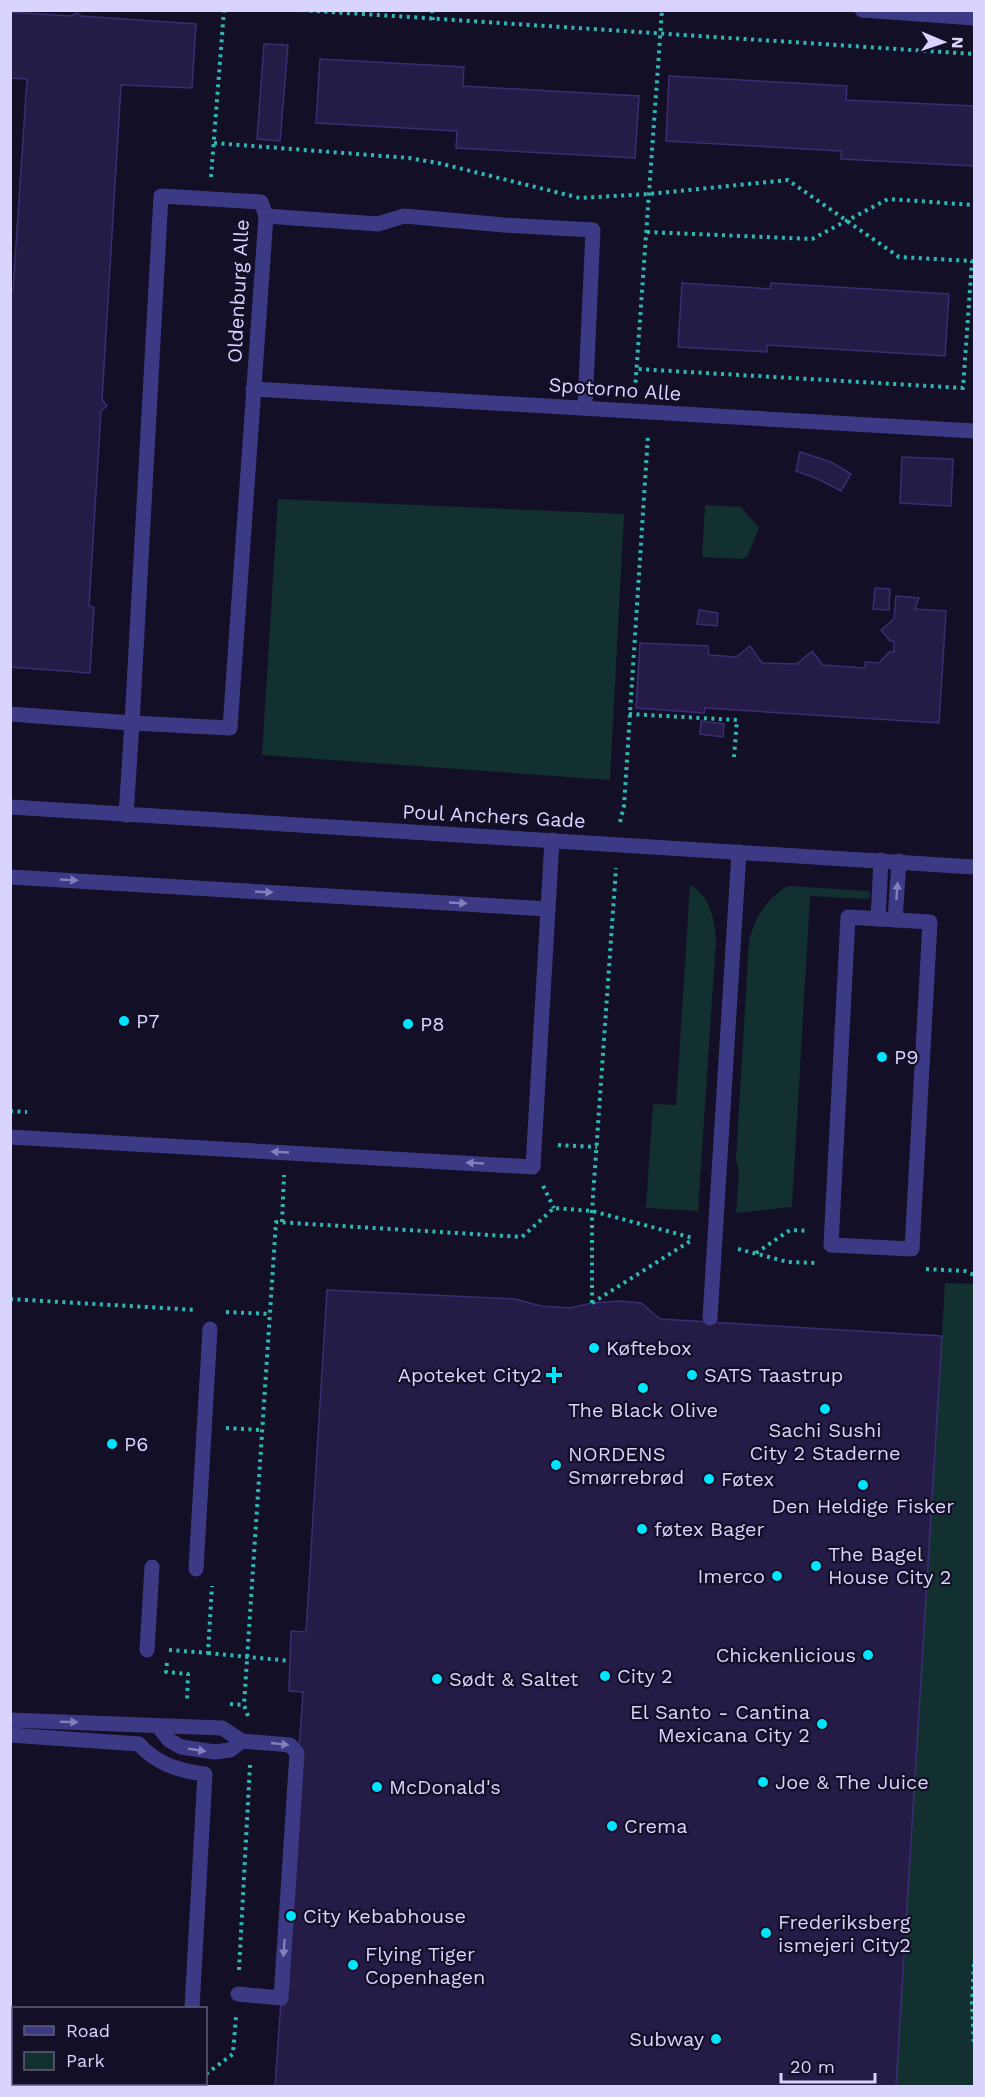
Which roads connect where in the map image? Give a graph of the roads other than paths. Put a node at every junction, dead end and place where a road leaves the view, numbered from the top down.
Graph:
1 (862, 10) edge
2 (975, 18) edge
3 (266, 216) junction
4 (253, 389) junction
5 (585, 407) junction
6 (975, 431) edge
7 (10, 714) edge
8 (132, 723) junction
9 (10, 807) edge
10 (126, 815) junction
11 (552, 840) junction
12 (739, 852) junction
13 (882, 860) junction
14 (899, 861) junction
15 (975, 867) edge
16 (10, 876) edge
17 (548, 909) junction
18 (878, 919) junction
19 (895, 920) junction
20 (10, 1137) edge
21 (710, 1318) dead end
22 (210, 1329) dead end
23 (152, 1567) dead end
24 (196, 1569) dead end
25 (147, 1650) dead end
26 (10, 1720) edge
27 (158, 1726) junction
28 (10, 1735) edge
29 (247, 1741) junction
30 (238, 1994) road end
31 (192, 2007) edge

1 - 2 street
3 - 4 street, Oldenburg Alle
3 - 5 street
3 - 8 street, Oldenburg Alle
4 - 5 street, Spotorno Alle
4 - 8 street, Oldenburg Alle
5 - 6 street, Spotorno Alle
7 - 8 street
8 - 10 street, Oldenburg Alle
9 - 10 street, Poul Anchers Gade
10 - 11 street, Poul Anchers Gade
11 - 12 street, Poul Anchers Gade
11 - 17 street
12 - 13 street, Poul Anchers Gade
12 - 21 street
13 - 14 street, Poul Anchers Gade
13 - 18 street
14 - 15 street, Poul Anchers Gade
19 -> 14 street
16 -> 17 street
17 -> 20 street
18 - 19 street
18 - 19 street
22 - 24 street
23 - 25 street
26 -> 27 street
27 - 29 street
27 -> 29 street
28 - 31 street
29 -> 30 street

